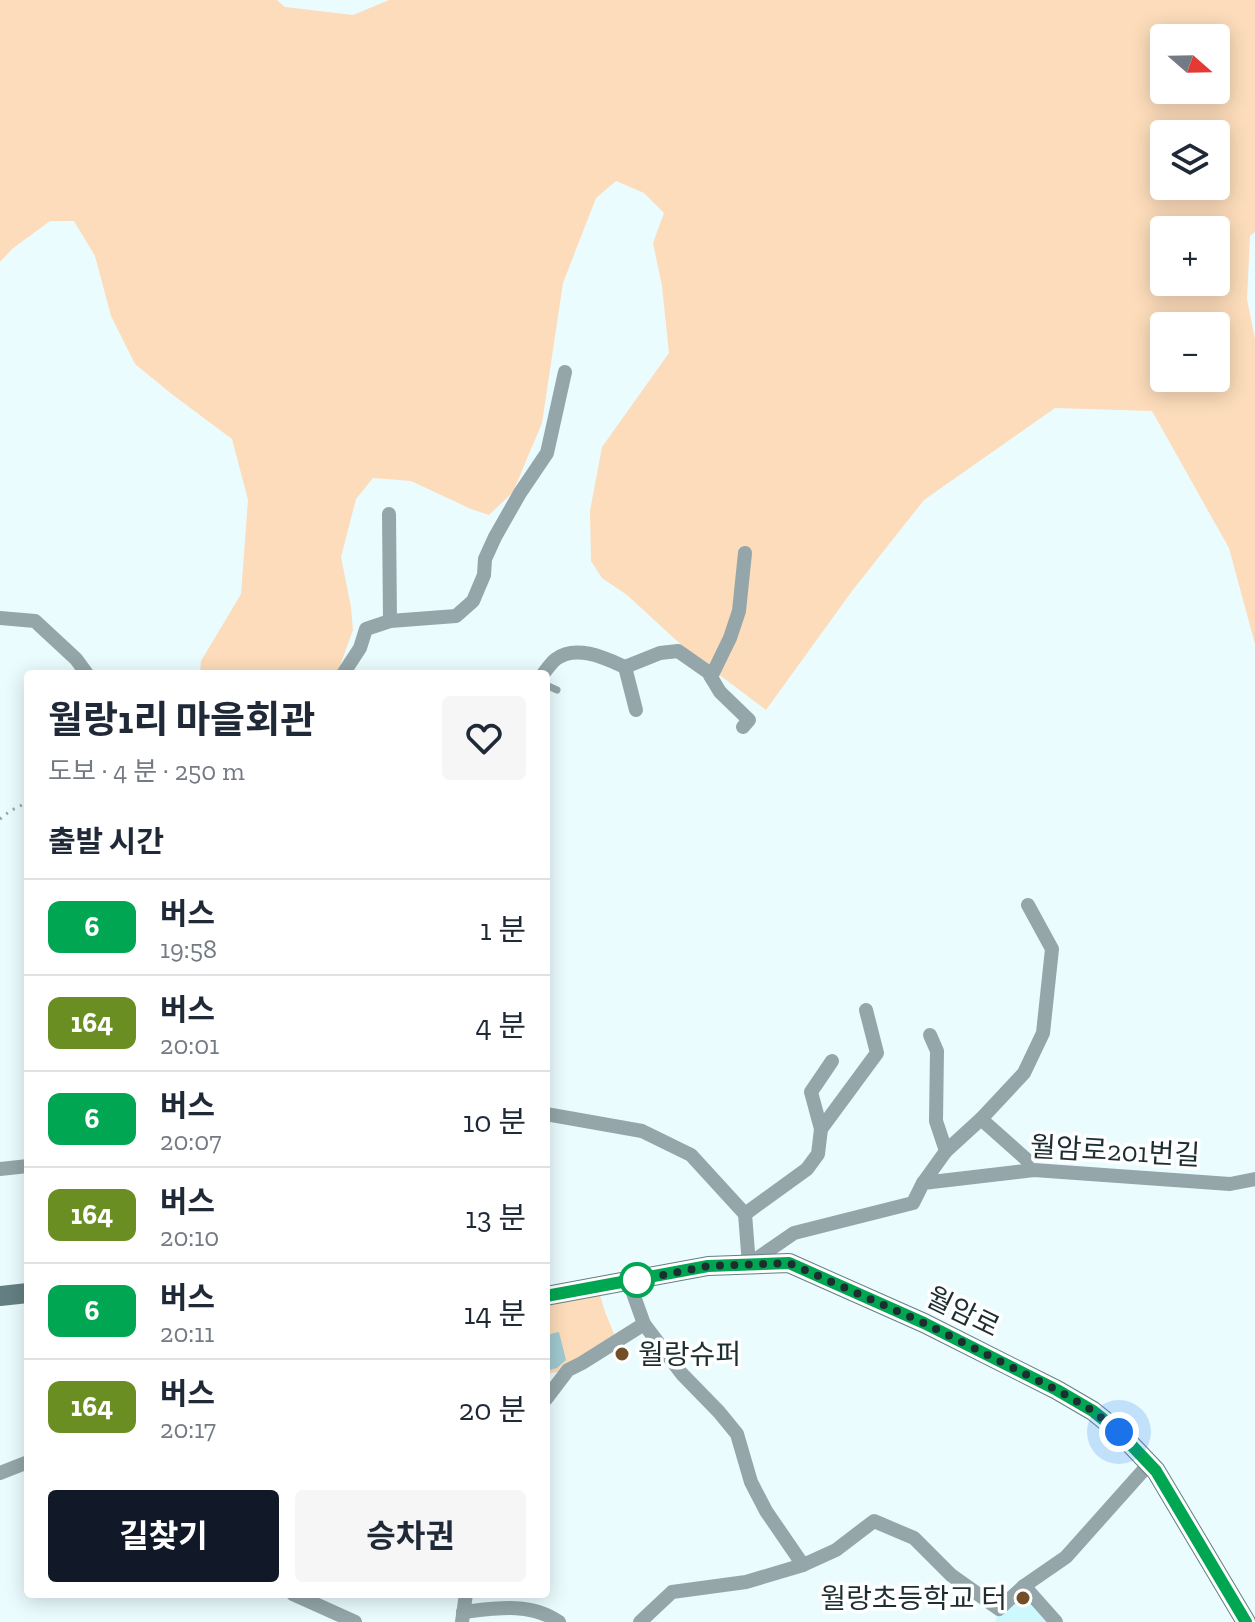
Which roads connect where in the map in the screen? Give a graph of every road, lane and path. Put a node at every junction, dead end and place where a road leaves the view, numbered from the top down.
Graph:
1 (565, 372) dead end
2 (389, 514) dead end
3 (745, 553) dead end
4 (0, 618) edge
5 (390, 621) junction
6 (625, 667) junction
7 (84, 670) edge
8 (346, 670) edge
9 (547, 670) edge
10 (711, 677) junction
11 (550, 687) edge
12 (557, 690) dead end
13 (636, 710) dead end
14 (743, 727) dead end
15 (24, 804) edge
16 (0, 819) edge
17 (1028, 905) dead end
18 (866, 1010) dead end
19 (930, 1035) dead end
20 (832, 1061) dead end
21 (550, 1115) edge
22 (981, 1119) junction
23 (821, 1129) junction
24 (946, 1151) junction
25 (1027, 1160) dead end
26 (24, 1166) edge
27 (0, 1169) edge
28 (1255, 1179) edge
29 (923, 1183) junction
30 (745, 1214) junction
31 (749, 1265) junction
32 (629, 1282) junction
33 (24, 1293) edge
34 (550, 1295) edge
35 (0, 1296) edge
36 (644, 1324) junction
37 (550, 1394) edge
38 (24, 1464) edge
39 (1149, 1464) junction
40 (0, 1473) edge
41 (803, 1565) junction
42 (1024, 1586) junction
43 (302, 1598) edge
44 (997, 1615) edge
45 (462, 1617) edge
46 (355, 1622) edge
47 (559, 1622) edge
48 (640, 1622) edge
49 (1056, 1622) edge
50 (1246, 1622) edge

1 - 5 street
2 - 5 street
3 - 10 street
4 - 7 street
5 - 8 street
6 - 9 street
6 - 10 street
6 - 13 street
10 - 14 street
11 - 12 lane
15 - 16 path
17 - 22 street
18 - 23 street
19 - 24 street
20 - 23 street
21 - 30 street
22 - 24 street
22 - 25 street, 월암로201번길
23 - 30 street
24 - 29 street
26 - 27 street
28 - 29 street, 월암로201번길
29 - 31 street
30 - 31 street
31 - 32 street, 월암로
31 - 39 street, 월암로
32 - 34 street, 월암로
32 - 36 street
33 - 35 street
36 - 37 street
36 - 41 street
38 - 40 street
39 - 42 street
39 - 50 street, 월암로
41 - 44 street
41 - 48 street
42 - 44 street
42 - 49 street
43 - 46 street
45 - 47 street

